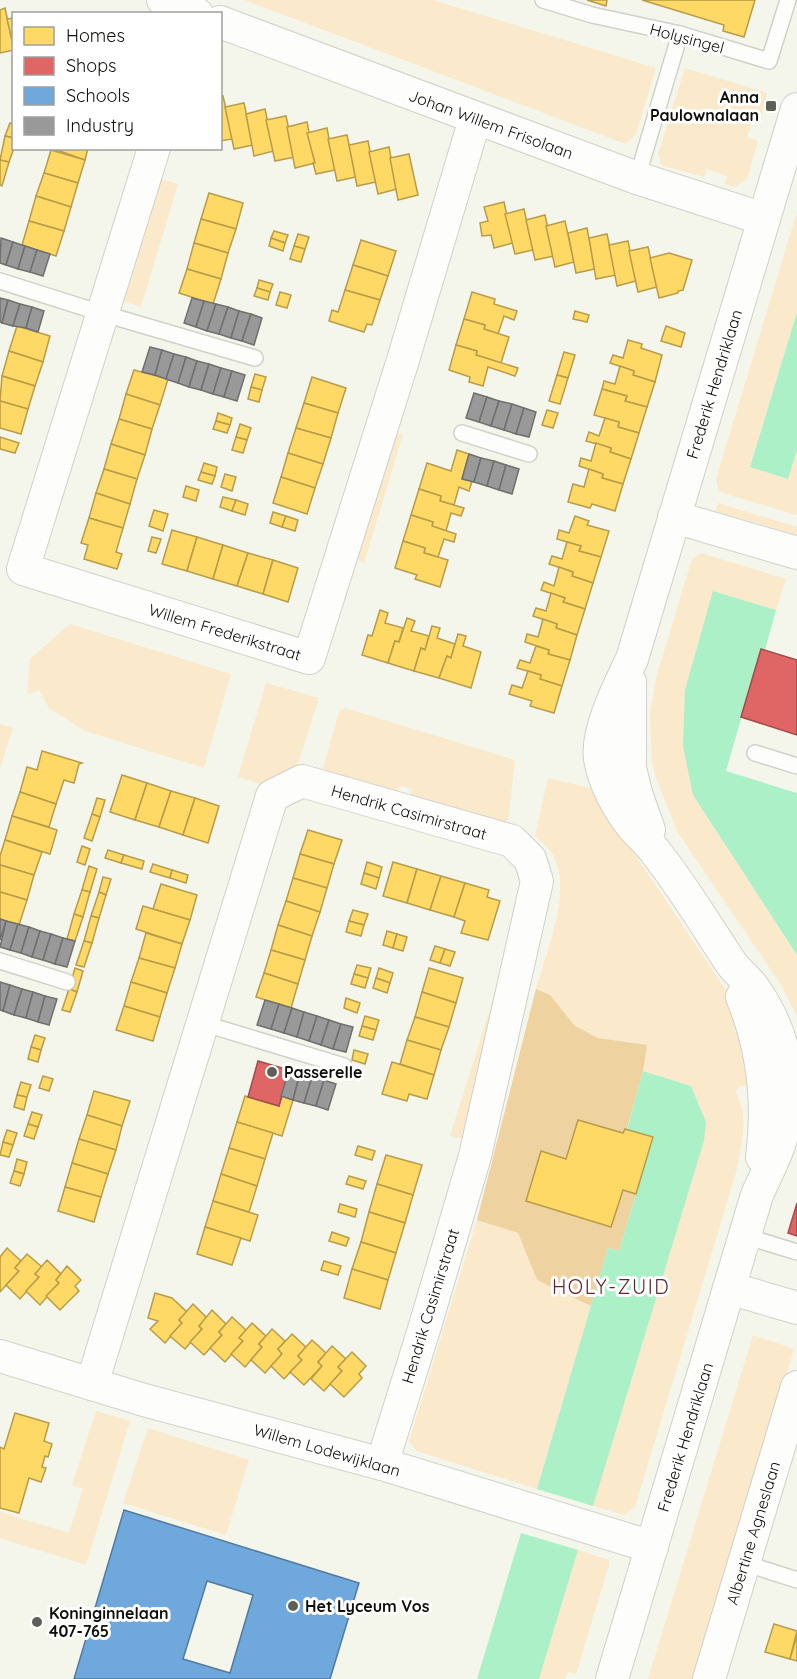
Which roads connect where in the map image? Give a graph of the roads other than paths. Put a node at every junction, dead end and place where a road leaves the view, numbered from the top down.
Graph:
1 (163, 0) edge
2 (543, 0) edge
3 (788, 0) edge
4 (192, 12) edge
5 (222, 23) edge
6 (680, 34) junction
7 (797, 109) edge
8 (475, 119) junction
9 (153, 150) edge
10 (637, 178) junction
11 (764, 219) junction
12 (0, 281) edge
13 (101, 313) junction
14 (255, 358) dead end
15 (462, 433) dead end
16 (529, 454) dead end
17 (674, 517) junction
18 (797, 553) edge
19 (755, 753) dead end
20 (797, 766) edge
21 (0, 961) edge
22 (67, 982) dead end
23 (202, 1023) junction
24 (344, 1066) dead end
25 (745, 1236) junction
26 (797, 1252) edge
27 (729, 1288) junction
28 (797, 1308) edge
29 (0, 1356) edge
30 (92, 1384) junction
31 (797, 1387) edge
32 (381, 1464) junction
33 (652, 1547) junction
34 (744, 1563) junction
35 (797, 1580) edge
36 (612, 1679) edge
37 (709, 1679) edge

1 - 4 street
2 - 6 lane, Holysingel
3 - 6 lane, Holysingel
5 - 8 street, Johan Willem Frisolaan
6 - 10 lane
7 - 11 street, Frederik Hendriklaan
8 - 10 street, Johan Willem Frisolaan
8 - 13 street, Willem Frederikstraat
9 - 13 street, Willem Frederikstraat
10 - 11 street, Johan Willem Frisolaan
11 - 17 street, Frederik Hendriklaan
12 - 13 lane
13 - 14 lane
15 - 16 lane
17 - 18 street
17 - 25 street, Frederik Hendriklaan
19 - 20 lane
21 - 22 lane
23 - 24 lane
23 - 30 street, Hendrik Casimirstraat
23 - 32 street, Hendrik Casimirstraat
25 - 26 lane
25 - 27 street, Frederik Hendriklaan
27 - 28 street
27 - 33 street, Frederik Hendriklaan
29 - 30 street, Willem Lodewijklaan
30 - 32 street, Willem Lodewijklaan
31 - 34 street, Albertine Agneslaan
32 - 33 street, Willem Lodewijklaan
33 - 36 street, Frederik Hendriklaan
34 - 35 lane
34 - 37 street, Albertine Agneslaan

